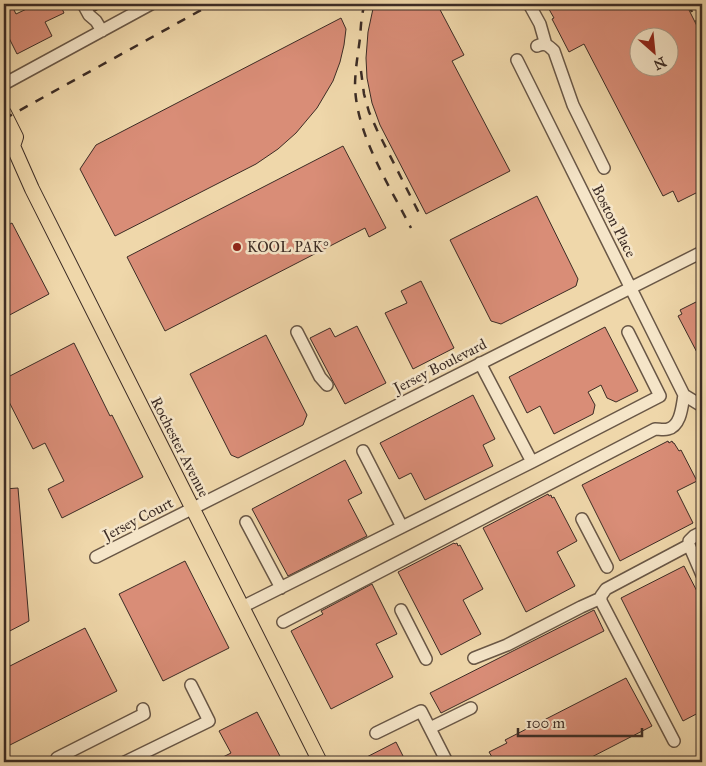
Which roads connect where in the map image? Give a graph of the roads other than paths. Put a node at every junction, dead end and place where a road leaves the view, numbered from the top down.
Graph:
1 (84, 4) edge
2 (151, 4) edge
3 (529, 4) edge
4 (135, 7) edge
5 (102, 30) junction
6 (517, 60) dead end
7 (4, 84) edge
8 (4, 113) edge
9 (8, 144) edge
10 (604, 168) dead end
11 (702, 252) edge
12 (630, 287) junction
13 (297, 332) dead end
14 (628, 332) dead end
15 (480, 363) junction
16 (327, 385) dead end
17 (684, 395) junction
18 (702, 406) edge
19 (363, 451) dead end
20 (532, 462) junction
21 (192, 508) junction
22 (582, 519) dead end
23 (246, 522) dead end
24 (402, 528) junction
25 (702, 532) edge
26 (689, 546) junction
27 (96, 557) dead end
28 (607, 567) dead end
29 (702, 575) edge
30 (281, 588) junction
31 (601, 598) junction
32 (242, 607) junction
33 (401, 610) dead end
34 (283, 622) dead end
35 (474, 658) dead end
36 (426, 659) dead end
37 (191, 685) dead end
38 (471, 708) dead end
39 (143, 709) dead end
40 (430, 728) junction
41 (376, 733) dead end
42 (674, 741) dead end
43 (57, 758) dead end
44 (125, 762) edge
45 (320, 762) edge
46 (447, 762) edge

1 - 5 street
2 - 4 street
3 - 10 street
4 - 5 street
5 - 7 street
6 - 12 street, Boston Place
8 - 9 main road, Rochester Avenue
9 - 21 main road, Rochester Avenue
11 - 12 street, Jersey Boulevard
12 - 15 street, Jersey Boulevard
12 - 17 street, Boston Place
13 - 16 street
14 - 20 street
15 - 20 street
15 - 21 street, Jersey Boulevard
17 - 18 street
17 - 34 street
19 - 24 street
20 - 24 street
21 - 27 street, Jersey Court
21 - 32 main road, Rochester Avenue
22 - 28 street
23 - 30 street
24 - 30 street
25 - 26 street
26 - 29 street
26 - 31 street
30 - 32 street
31 - 35 street
31 - 42 street
32 - 45 main road, Rochester Avenue
33 - 36 street
37 - 44 street
38 - 40 street
39 - 43 street
40 - 41 street
40 - 46 street

